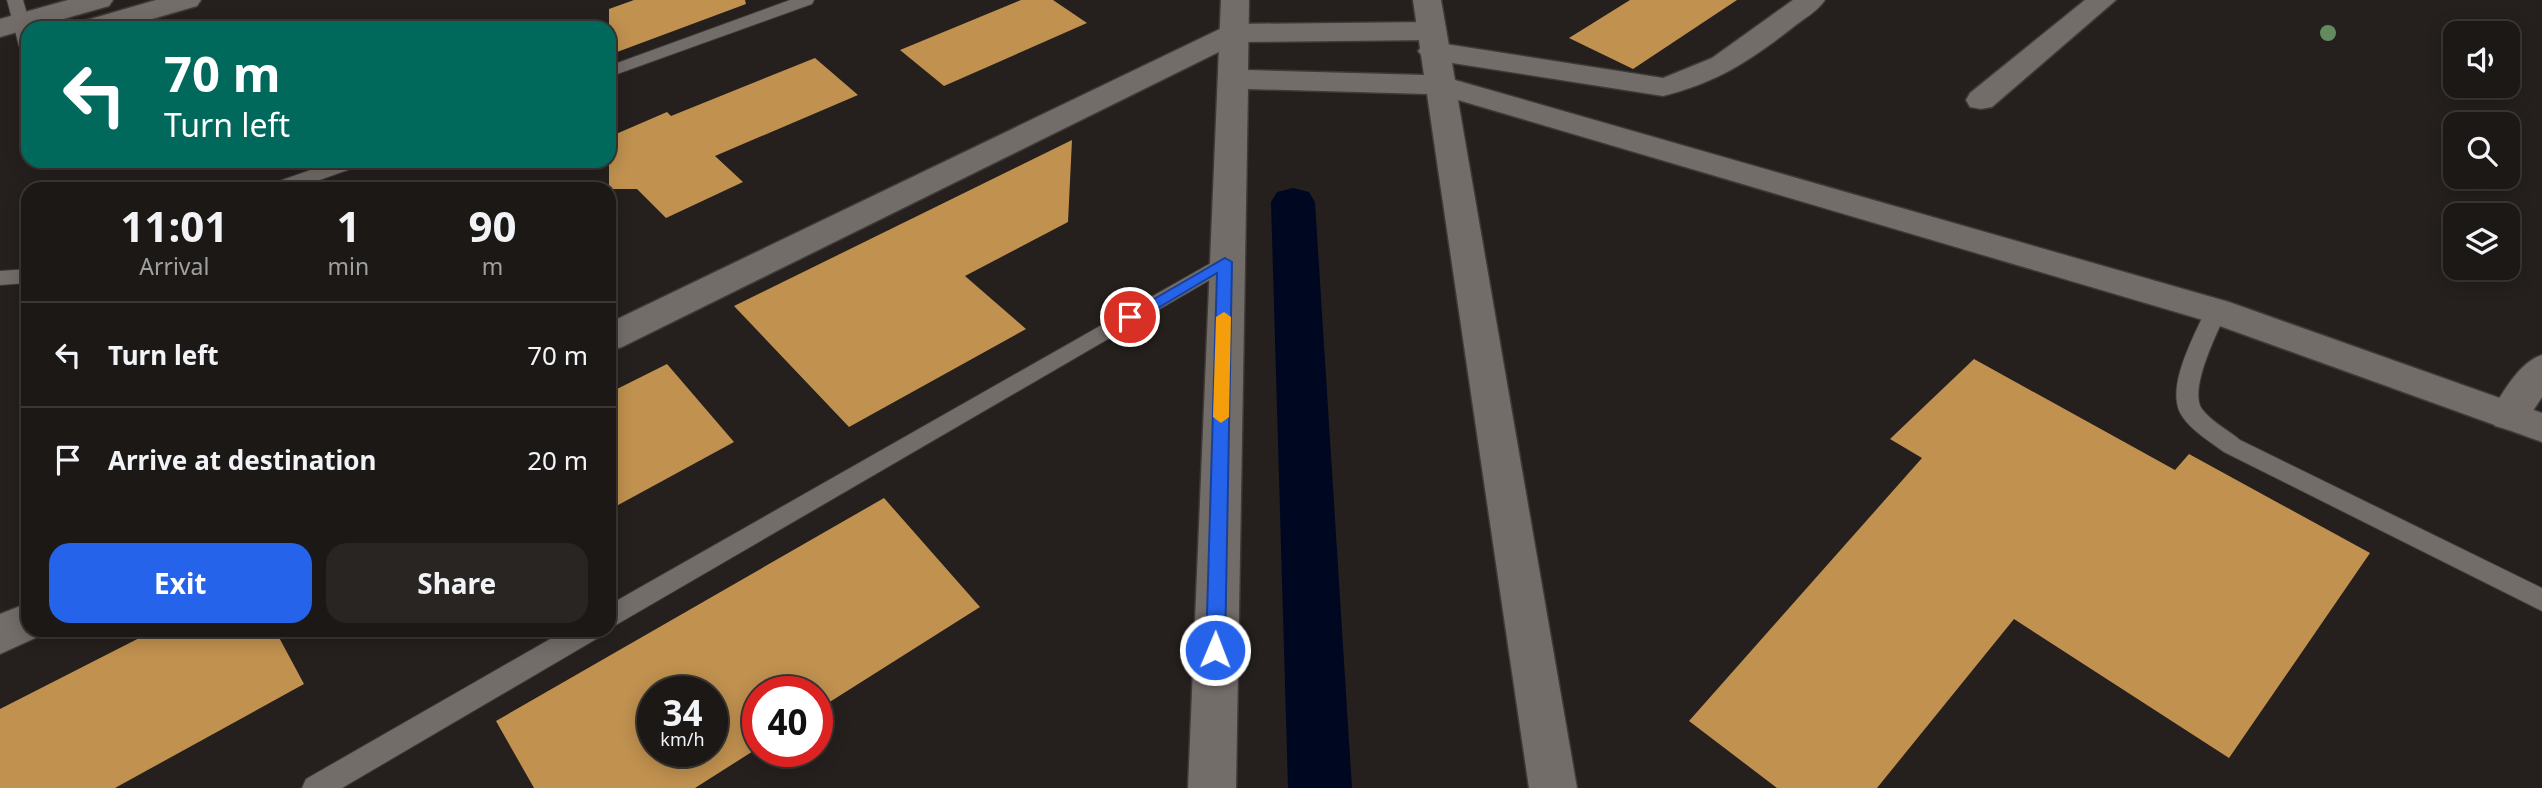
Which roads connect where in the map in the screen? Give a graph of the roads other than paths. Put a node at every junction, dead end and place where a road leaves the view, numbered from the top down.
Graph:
1 (99, 0) edge
2 (187, 0) edge
3 (806, 0) edge
4 (1811, 0) edge
5 (2102, 0) edge
6 (1235, 16) edge
7 (38, 21) edge
8 (114, 21) edge
9 (18, 28) edge
10 (1433, 42) edge
11 (0, 54) edge
12 (616, 69) edge
13 (1231, 79) junction
14 (1981, 100) dead end
15 (335, 168) edge
16 (295, 182) edge
17 (1225, 262) junction
18 (21, 276) edge
19 (0, 278) edge
20 (2216, 311) junction
21 (616, 334) edge
22 (2542, 368) edge
23 (2526, 422) edge
24 (2542, 600) edge
25 (616, 614) edge
26 (21, 624) edge
27 (0, 635) edge
28 (577, 637) edge
29 (316, 788) edge
30 (1212, 788) edge
31 (1553, 788) edge

1 - 7 street
2 - 8 street
3 - 12 lane
4 - 10 street
5 - 14 street
6 - 10 street
6 - 13 street
6 - 21 street
9 - 11 street
10 - 13 street
10 - 20 street
10 - 31 street
13 - 17 street
15 - 16 lane
17 - 25 lane
17 - 30 street
18 - 19 lane
20 - 23 street
20 - 24 lane
22 - 23 street
26 - 27 street
28 - 29 lane

